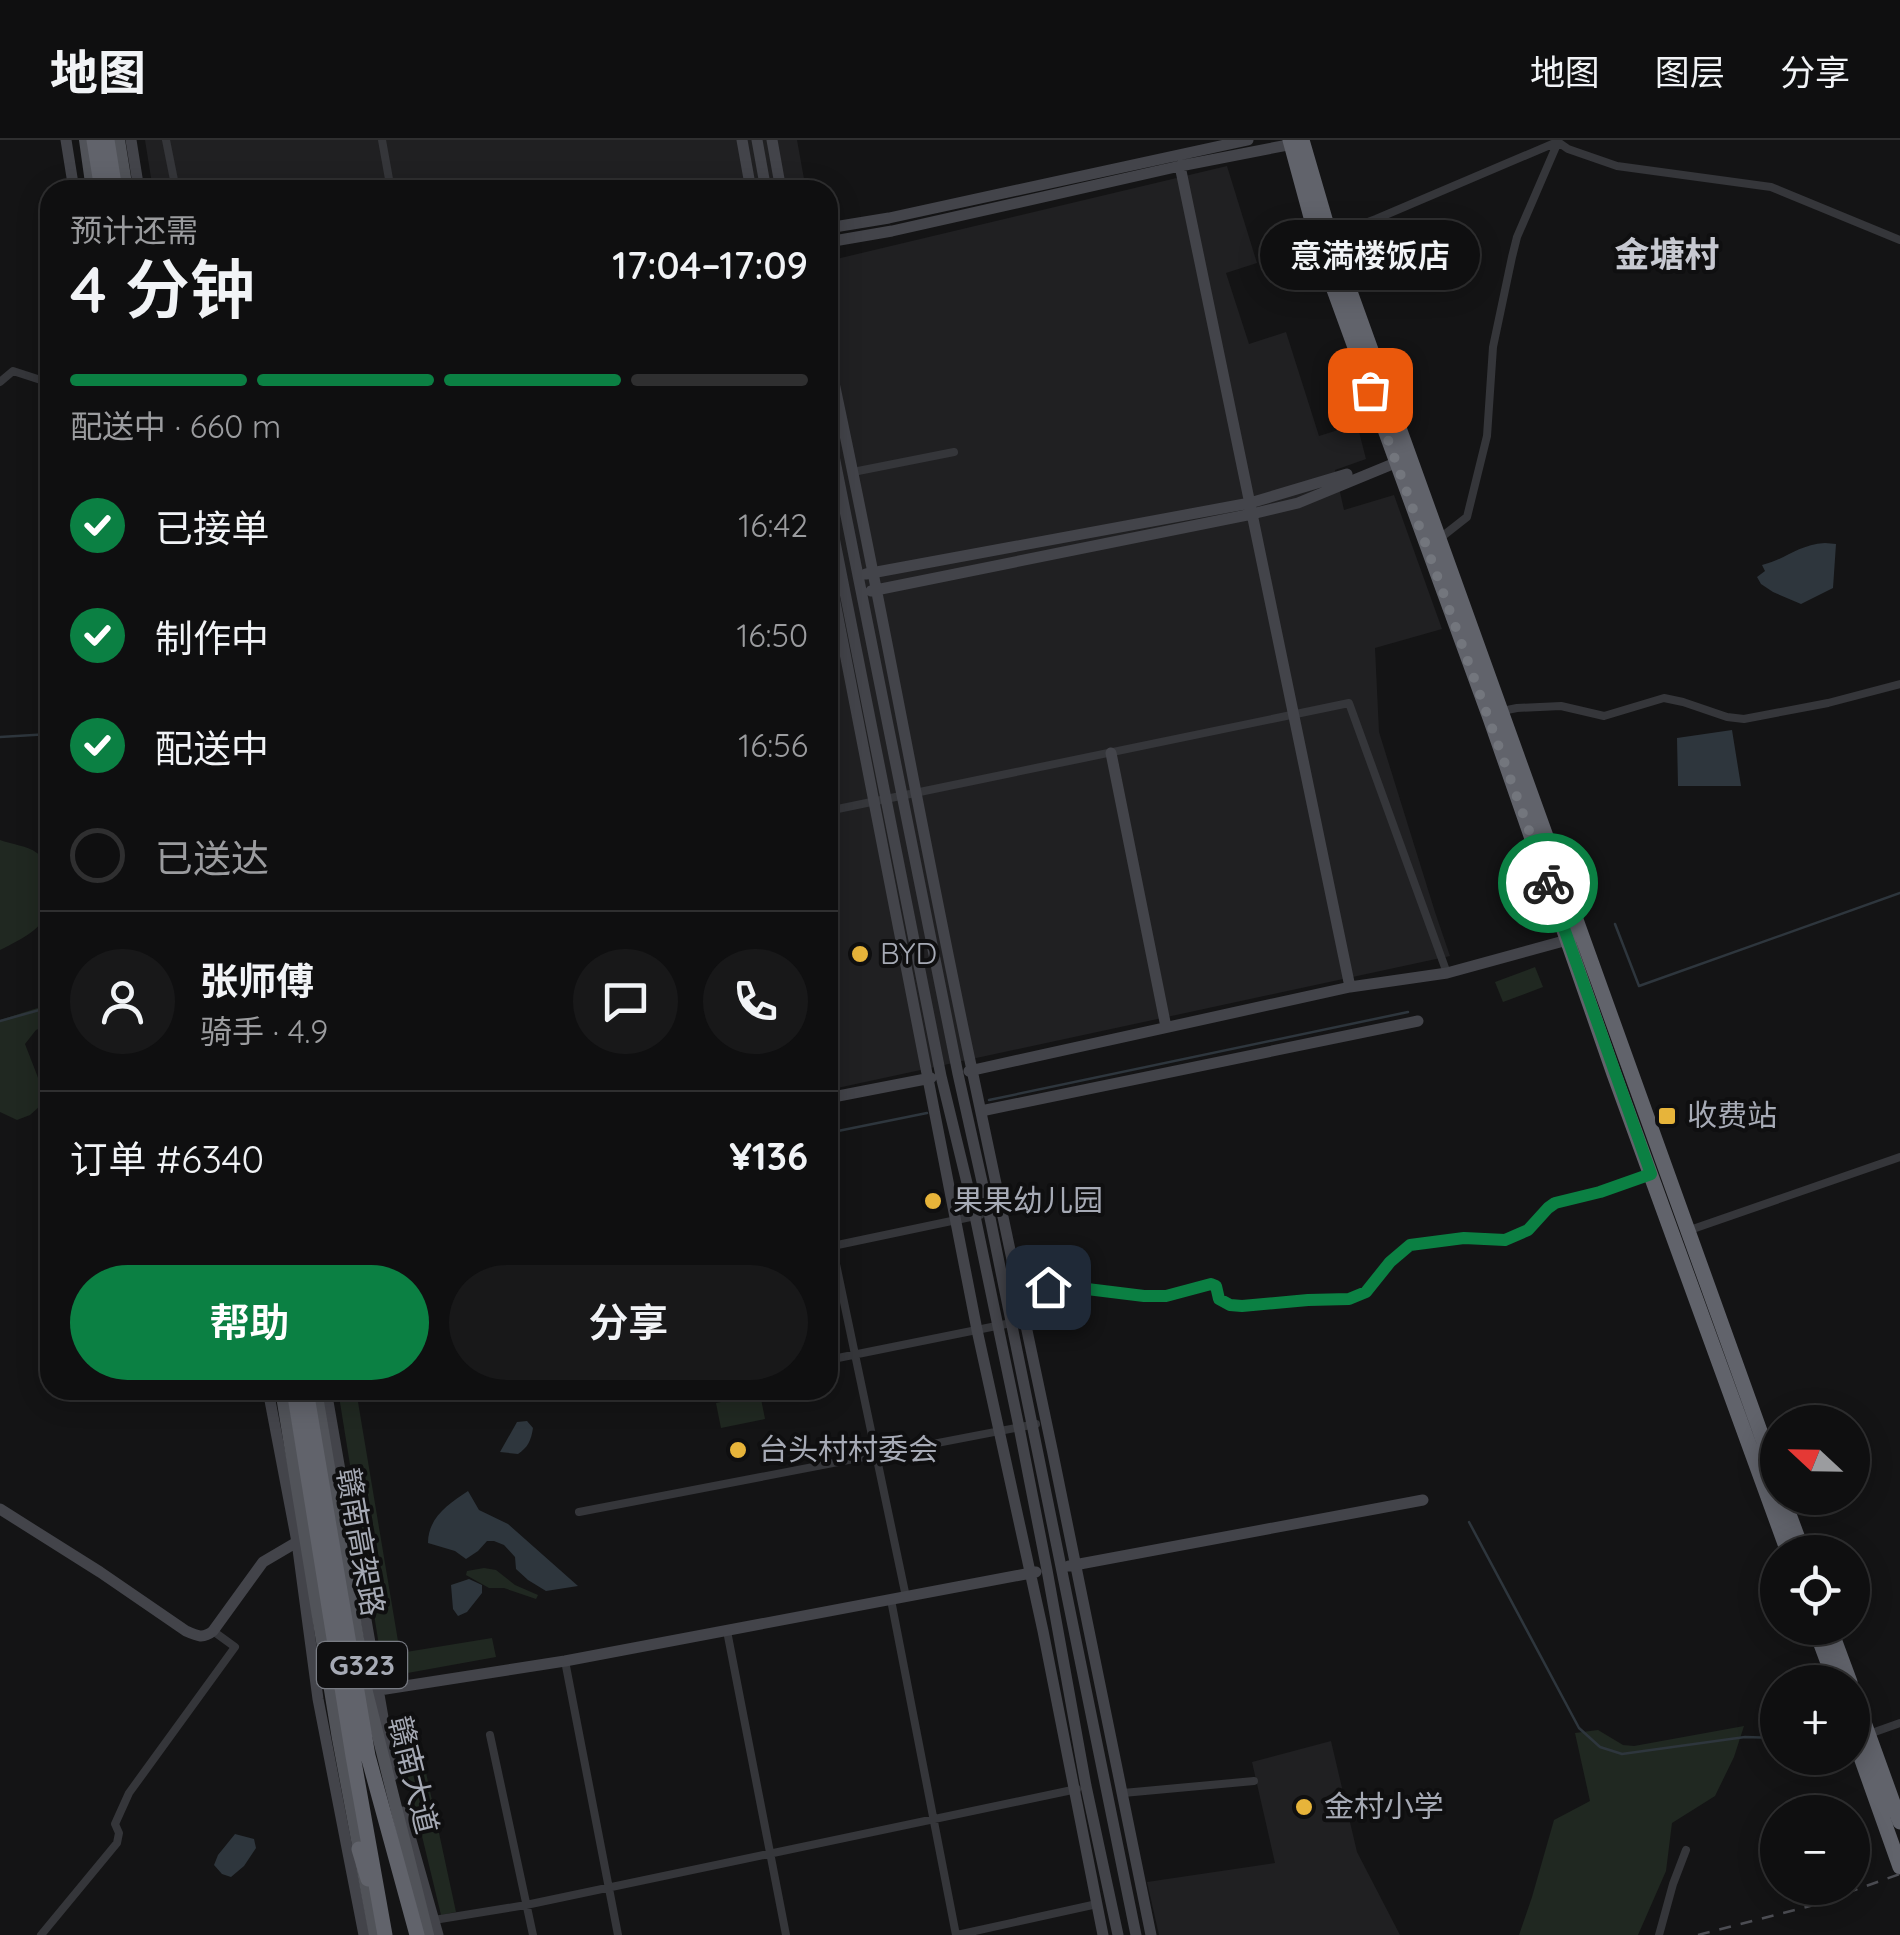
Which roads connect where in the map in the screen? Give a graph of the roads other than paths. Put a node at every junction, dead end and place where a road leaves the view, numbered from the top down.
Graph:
1 (66, 140) edge
2 (85, 140) edge
3 (94, 140) edge
4 (107, 140) edge
5 (120, 140) edge
6 (131, 140) edge
7 (166, 140) edge
8 (382, 140) edge
9 (742, 140) edge
10 (758, 140) edge
11 (772, 140) edge
12 (1248, 140) edge
13 (1558, 141) edge
14 (1296, 142) edge
15 (1180, 166) junction
16 (72, 180) edge
17 (91, 180) edge
18 (100, 180) edge
19 (113, 180) edge
20 (126, 180) edge
21 (137, 180) edge
22 (174, 180) edge
23 (389, 180) edge
24 (750, 180) edge
25 (764, 180) edge
26 (780, 180) edge
27 (838, 226) edge
28 (1330, 236) junction
29 (838, 240) edge
30 (1900, 240) edge
31 (0, 367) edge
32 (13, 371) junction
33 (40, 380) edge
34 (0, 382) edge
35 (838, 402) edge
36 (954, 452) dead end
37 (1402, 457) junction
38 (853, 472) junction
39 (838, 476) edge
40 (1251, 509) junction
41 (1440, 540) junction
42 (874, 573) junction
43 (858, 576) junction
44 (838, 580) edge
45 (877, 590) junction
46 (862, 593) junction
47 (838, 597) edge
48 (838, 611) edge
49 (1900, 684) edge
50 (1502, 711) junction
51 (1294, 715) junction
52 (1111, 752) junction
53 (916, 792) junction
54 (903, 795) junction
55 (881, 800) junction
56 (838, 809) edge
57 (1575, 938) junction
58 (1447, 973) junction
59 (1350, 987) junction
60 (1418, 1021) dead end
61 (1166, 1027) junction
62 (972, 1070) junction
63 (958, 1074) junction
64 (941, 1076) junction
65 (928, 1079) junction
66 (838, 1096) edge
67 (982, 1111) junction
68 (1900, 1157) edge
69 (1651, 1174) junction
70 (1004, 1210) junction
71 (989, 1214) junction
72 (975, 1216) junction
73 (956, 1220) junction
74 (1687, 1230) junction
75 (838, 1244) edge
76 (1017, 1276) junction
77 (838, 1282) edge
78 (1026, 1320) junction
79 (1010, 1323) junction
80 (996, 1326) junction
81 (977, 1330) junction
82 (854, 1354) junction
83 (838, 1358) edge
84 (270, 1400) edge
85 (283, 1400) edge
86 (296, 1400) edge
87 (307, 1400) edge
88 (318, 1400) edge
89 (328, 1400) edge
90 (1046, 1422) junction
91 (1025, 1426) junction
92 (1000, 1431) junction
93 (1760, 1432) edge
94 (876, 1455) junction
95 (1423, 1500) dead end
96 (0, 1509) edge
97 (580, 1512) dead end
98 (1782, 1535) edge
99 (297, 1542) junction
100 (1076, 1565) junction
101 (1054, 1569) junction
102 (1030, 1574) junction
103 (906, 1597) junction
104 (891, 1600) junction
105 (726, 1630) junction
106 (213, 1631) junction
107 (356, 1638) junction
108 (322, 1645) junction
109 (564, 1661) junction
110 (373, 1690) junction
111 (325, 1699) junction
112 (1900, 1723) edge
113 (1870, 1732) edge
114 (376, 1733) junction
115 (490, 1734) dead end
116 (338, 1739) junction
117 (360, 1756) junction
118 (1870, 1758) edge
119 (1870, 1770) edge
120 (1254, 1781) dead end
121 (1080, 1788) junction
122 (1123, 1793) junction
123 (934, 1819) junction
124 (1900, 1822) edge
125 (359, 1850) joint
126 (1686, 1850) dead end
127 (770, 1854) junction
128 (1900, 1867) edge
129 (609, 1888) junction
130 (1097, 1904) junction
131 (526, 1906) junction
132 (434, 1920) junction
133 (381, 1932) edge
134 (42, 1935) edge
135 (364, 1935) edge
136 (418, 1935) edge
137 (428, 1935) edge
138 (438, 1935) edge
139 (533, 1935) edge
140 (618, 1935) edge
141 (786, 1935) edge
142 (956, 1935) edge
143 (1103, 1935) edge
144 (1118, 1935) edge
145 (1136, 1935) edge
146 (1151, 1935) edge
147 (1659, 1935) edge

1 - 16 street
2 - 17 main road
3 - 18 highway
4 - 19 highway
5 - 20 main road
6 - 21 street
7 - 22 street
8 - 23 street
9 - 24 street
10 - 25 street
11 - 26 street
12 - 27 street
13 - 28 street
13 - 30 street
13 - 41 street
14 - 15 street
14 - 28 highway
14 - 37 highway
15 - 29 street
15 - 40 street
28 - 37 highway
31 - 32 street
32 - 33 street
32 - 34 street
35 - 38 street
36 - 38 street
37 - 40 street
37 - 41 highway
37 - 57 highway
38 - 42 street
39 - 43 street
40 - 42 street
40 - 45 street
40 - 51 street
41 - 50 highway
42 - 43 street
42 - 45 street
43 - 44 street
43 - 46 street
45 - 46 street
45 - 53 street
46 - 47 street
46 - 54 street
48 - 55 street
49 - 50 street
50 - 57 highway
51 - 52 street
51 - 58 street
51 - 59 street
52 - 53 street
52 - 61 street
53 - 54 street
53 - 62 street
54 - 55 street
54 - 63 street
55 - 56 street
55 - 64 street
55 - 65 street
57 - 58 street
57 - 69 highway
57 - 74 highway
58 - 59 street
59 - 61 street
60 - 67 street
61 - 62 street
62 - 63 street
62 - 67 street
63 - 64 street
63 - 71 street
64 - 65 street
64 - 72 street
65 - 66 street
65 - 73 street
67 - 70 street
68 - 74 street
69 - 76 street
69 - 98 highway
70 - 71 street
70 - 76 street
71 - 72 street
71 - 79 street
72 - 73 street
72 - 80 street
73 - 75 street
73 - 81 street
74 - 93 highway
76 - 78 street
77 - 82 street
78 - 79 street
78 - 90 street
79 - 80 street
79 - 91 street
80 - 81 street
80 - 91 street
81 - 82 street
81 - 92 street
82 - 83 street
82 - 94 street
84 - 99 street
85 - 108 main road, 赣南大道 / G323
86 - 117 highway, 赣南高架路
87 - 117 highway, 赣南高架路
88 - 107 main road, 赣南大道 / G323
89 - 110 street
90 - 91 street
90 - 100 street
91 - 92 street
91 - 101 street
92 - 94 street
92 - 102 street
94 - 97 street
94 - 103 street
95 - 100 street
96 - 106 street
99 - 106 street
99 - 111 street
100 - 101 street
100 - 122 street
101 - 102 street
101 - 121 street
101 - 145 street
102 - 103 street
102 - 121 street
103 - 104 street
104 - 105 street
104 - 123 street
105 - 109 street
105 - 127 street
106 - 134 street
107 - 108 main road
107 - 110 main road, 赣南大道 / G323
108 - 111 main road, 赣南大道 / G323
109 - 110 street
109 - 129 street
110 - 111 street
110 - 114 main road, 赣南大道 / G323
110 - 132 street
111 - 116 main road, 赣南大道 / G323
111 - 135 street
112 - 113 street
114 - 116 main road
114 - 137 main road, 赣南大道 / G323
115 - 131 street
116 - 125 main road, 赣南大道 / G323
117 - 133 highway, 赣南高架路
117 - 136 highway, 赣南高架路
118 - 124 highway
119 - 128 highway
120 - 122 street
121 - 123 street
121 - 130 street
121 - 144 street
122 - 146 street
123 - 127 street
123 - 142 street
125 - 133 highway
126 - 147 street
127 - 129 street
127 - 141 street
129 - 131 street
129 - 140 street
130 - 142 street
130 - 143 street
131 - 132 street
131 - 139 street
132 - 138 street

